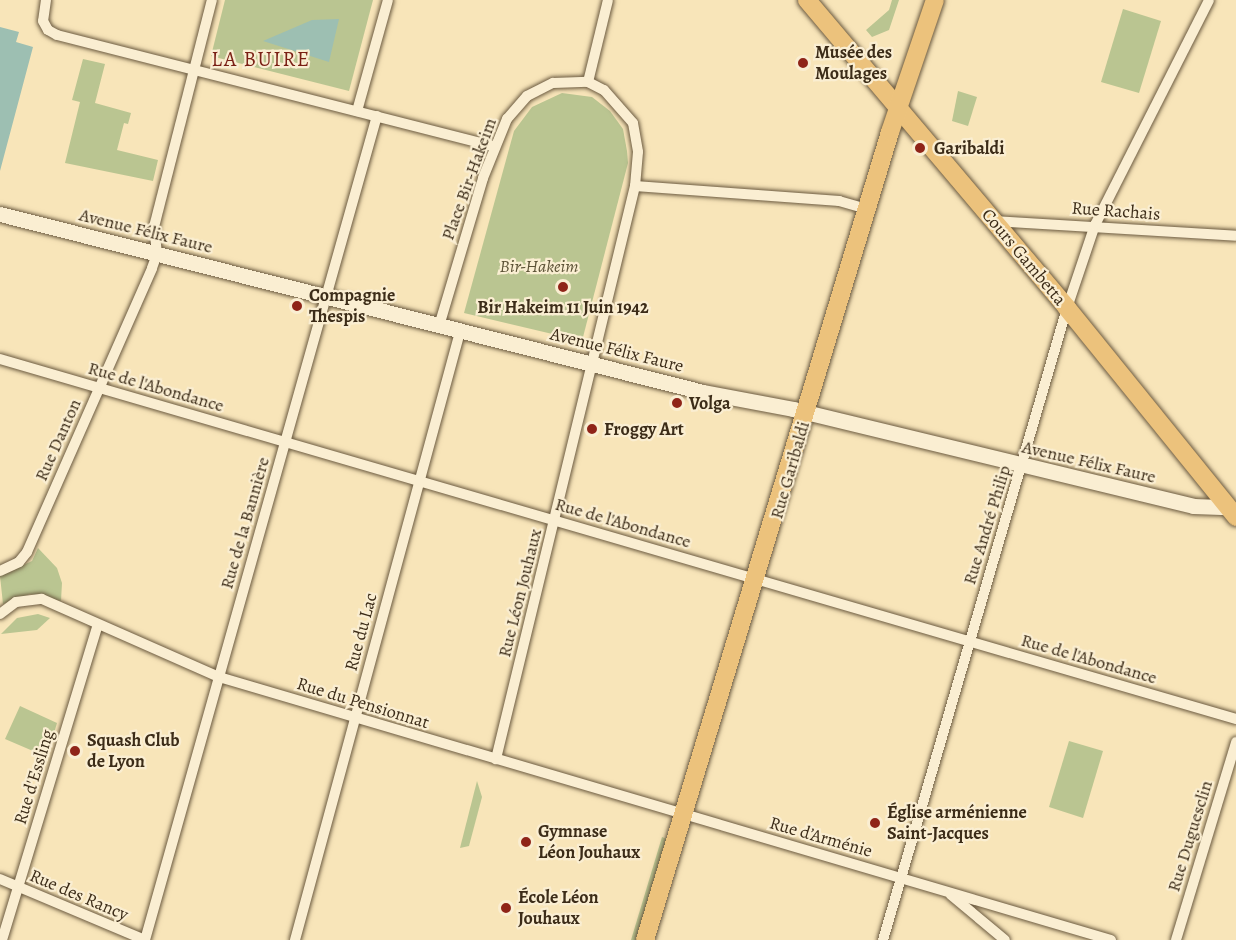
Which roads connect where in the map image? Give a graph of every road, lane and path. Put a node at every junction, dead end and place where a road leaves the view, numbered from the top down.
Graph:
1 (46, 0) edge
2 (212, 0) edge
3 (388, 0) edge
4 (608, 0) edge
5 (807, 0) edge
6 (935, 0) edge
7 (1209, 0) edge
8 (194, 69) junction
9 (588, 82) junction
10 (900, 110) junction
11 (357, 111) junction
12 (377, 116) junction
13 (495, 147) junction
14 (635, 186) junction
15 (867, 209) junction
16 (0, 214) edge
17 (994, 221) junction
18 (1095, 225) junction
19 (1236, 236) edge
20 (157, 254) junction
21 (326, 297) junction
22 (1067, 308) junction
23 (439, 326) junction
24 (460, 332) junction
25 (0, 359) edge
26 (593, 364) junction
27 (99, 388) junction
28 (807, 412) junction
29 (285, 442) junction
30 (1022, 467) junction
31 (418, 481) junction
32 (1232, 512) edge
33 (554, 520) junction
34 (0, 571) edge
35 (756, 578) junction
36 (1, 612) edge
37 (98, 624) junction
38 (970, 641) junction
39 (219, 678) junction
40 (355, 719) junction
41 (1236, 719) edge
42 (1236, 742) edge
43 (496, 759) junction
44 (684, 814) junction
45 (901, 878) junction
46 (0, 879) edge
47 (18, 887) junction
48 (946, 891) junction
49 (983, 902) junction
50 (979, 918) junction
51 (2, 940) edge
52 (145, 940) edge
53 (295, 940) edge
54 (645, 940) edge
55 (883, 940) edge
56 (1005, 940) edge
57 (1111, 940) edge
58 (1176, 940) edge

1 - 8 street
2 - 8 street
3 - 11 street
4 - 9 street
5 - 10 main road, Cours Gambetta
6 - 10 main road, Rue Garibaldi
7 - 18 street, Rue André Philip
8 - 11 street
8 - 20 street
9 - 13 street, Place Bir-Hakeim
9 - 14 street
10 - 15 main road, Rue Garibaldi
10 - 17 main road, Cours Gambetta
11 - 12 street
12 - 13 street
12 - 21 street, Rue de la Bannière
13 - 23 street, Place Bir-Hakeim
14 - 15 street
14 - 26 street
15 - 28 main road, Rue Garibaldi
16 - 20 main road, Avenue Félix Faure
17 - 18 street, Rue Rachais
17 - 22 main road, Cours Gambetta
18 - 19 street, Rue Rachais
18 - 22 street, Rue André Philip
20 - 21 main road, Avenue Félix Faure
20 - 27 street, Rue Danton
21 - 23 main road, Avenue Félix Faure
21 - 29 street, Rue de la Bannière
22 - 30 street, Rue André Philip
22 - 32 main road, Cours Gambetta
23 - 24 main road, Avenue Félix Faure
24 - 26 main road, Avenue Félix Faure
24 - 31 street, Rue du Lac
25 - 27 street, Rue de l'Abondance
26 - 28 main road, Avenue Félix Faure
26 - 33 street, Rue Léon Jouhaux
27 - 29 street, Rue de l'Abondance
27 - 34 street, Rue Danton
28 - 30 main road, Avenue Félix Faure
28 - 35 main road, Rue Garibaldi
29 - 31 street, Rue de l'Abondance
29 - 39 street, Rue de la Bannière
30 - 32 main road, Avenue Félix Faure
30 - 38 street, Rue André Philip
31 - 33 street, Rue de l'Abondance
31 - 40 street, Rue du Lac
33 - 35 street, Rue de l'Abondance
33 - 43 street, Rue Léon Jouhaux
35 - 38 street, Rue de l'Abondance
35 - 44 main road, Rue Garibaldi
36 - 37 street, Rue du Pensionnat
37 - 39 street, Rue du Pensionnat
37 - 47 street, Rue d'Essling
38 - 41 street, Rue de l'Abondance
38 - 45 street, Rue André Philip
39 - 40 street, Rue du Pensionnat
39 - 52 street, Rue de la Bannière
40 - 43 street, Rue du Pensionnat
40 - 53 street, Rue du Lac
42 - 58 street, Rue Duguesclin
43 - 44 street, Rue du Pensionnat
44 - 45 street, Rue d’Arménie
44 - 54 main road, Rue Garibaldi
45 - 48 street, Rue d’Arménie
45 - 55 street, Rue André Philip
46 - 47 street, Rue des Rancy
47 - 51 street, Rue d'Essling
47 - 52 street, Rue des Rancy
48 - 49 street, Rue d’Arménie
48 - 50 street
49 - 50 street
49 - 57 street, Rue d’Arménie
50 - 56 street

